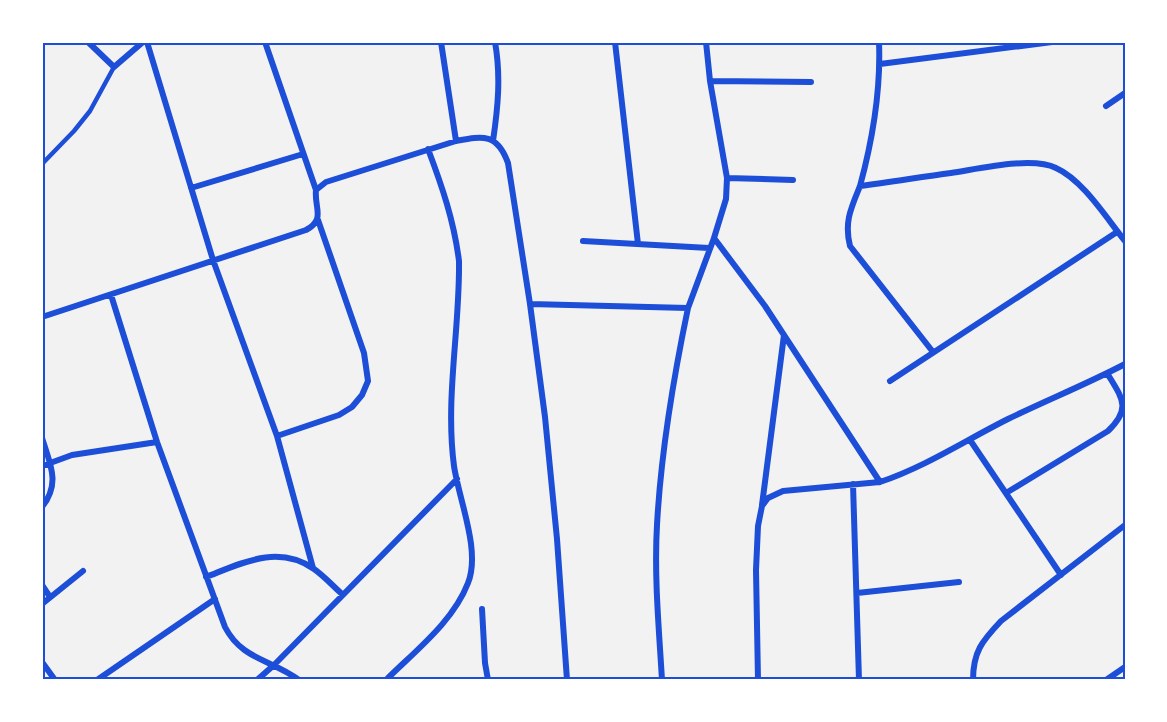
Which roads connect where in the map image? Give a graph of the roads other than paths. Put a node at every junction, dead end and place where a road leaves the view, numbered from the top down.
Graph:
1 (88, 42) edge
2 (145, 42) edge
3 (265, 42) edge
4 (441, 42) edge
5 (495, 42) edge
6 (615, 42) edge
7 (706, 42) edge
8 (879, 42) edge
9 (1052, 42) edge
10 (880, 64) junction
11 (114, 67) junction
12 (710, 81) junction
13 (810, 82) dead end
14 (1125, 93) edge
15 (1106, 106) dead end
16 (456, 141) junction
17 (493, 141) junction
18 (428, 149) junction
19 (303, 154) junction
20 (42, 164) edge
21 (727, 178) junction
22 (793, 180) dead end
23 (860, 186) junction
24 (191, 188) junction
25 (316, 190) junction
26 (318, 219) junction
27 (1117, 232) junction
28 (714, 238) junction
29 (583, 241) dead end
30 (1125, 241) edge
31 (638, 244) junction
32 (709, 249) junction
33 (213, 261) junction
34 (111, 295) junction
35 (530, 304) junction
36 (688, 308) junction
37 (42, 317) edge
38 (784, 335) junction
39 (933, 352) junction
40 (1125, 364) edge
41 (1107, 373) junction
42 (890, 381) dead end
43 (277, 436) junction
44 (42, 438) edge
45 (970, 440) junction
46 (158, 442) junction
47 (49, 462) junction
48 (42, 466) edge
49 (457, 479) junction
50 (880, 482) junction
51 (853, 484) junction
52 (1006, 493) junction
53 (762, 506) junction
54 (42, 507) edge
55 (1125, 525) edge
56 (313, 568) junction
57 (83, 572) dead end
58 (1061, 574) junction
59 (206, 577) junction
60 (959, 582) dead end
61 (42, 585) edge
62 (857, 592) junction
63 (342, 594) junction
64 (50, 597) junction
65 (215, 599) junction
66 (42, 604) edge
67 (482, 609) dead end
68 (42, 662) edge
69 (274, 665) junction
70 (1125, 667) edge
71 (55, 680) edge
72 (97, 680) edge
73 (257, 680) edge
74 (298, 680) edge
75 (386, 680) edge
76 (488, 680) edge
77 (567, 680) edge
78 (662, 680) edge
79 (758, 680) edge
80 (859, 680) edge
81 (973, 680) edge
82 (1107, 680) edge

1 - 11 street
2 - 11 street
2 - 24 street
3 - 19 street
4 - 16 street
5 - 17 street
6 - 31 street
7 - 12 street
8 - 10 street
9 - 10 street
10 - 23 street
11 - 20 lane
12 - 13 street
12 - 21 street
14 - 15 street
16 - 17 street
16 - 18 street
17 - 35 street
18 - 25 street
18 - 49 street
19 - 24 street
19 - 25 street
21 - 22 street
21 - 28 street
23 - 27 street
23 - 39 street
24 - 33 street
25 - 26 street
26 - 33 street
26 - 43 street
27 - 30 street
27 - 39 street
28 - 32 street
28 - 38 street
29 - 31 street
31 - 32 street
32 - 36 street
33 - 34 street
33 - 43 street
34 - 37 street
34 - 46 street
35 - 36 street
35 - 77 street
36 - 78 street
38 - 50 street
38 - 53 street
39 - 42 street
40 - 41 street
41 - 45 street
41 - 52 street
43 - 56 street
44 - 47 street
45 - 50 street
45 - 52 street
46 - 47 street
46 - 59 street
47 - 48 street
47 - 54 street
49 - 63 street
49 - 75 street
50 - 51 street
51 - 53 street
51 - 62 street
52 - 58 street
53 - 79 street
55 - 58 street
56 - 59 street
56 - 63 street
57 - 64 street
58 - 81 street
59 - 65 street
60 - 62 street
61 - 64 street
62 - 80 street
63 - 69 street
64 - 66 street
65 - 69 street
65 - 72 street
67 - 76 street
68 - 71 street
69 - 73 street
69 - 74 street
70 - 82 street

